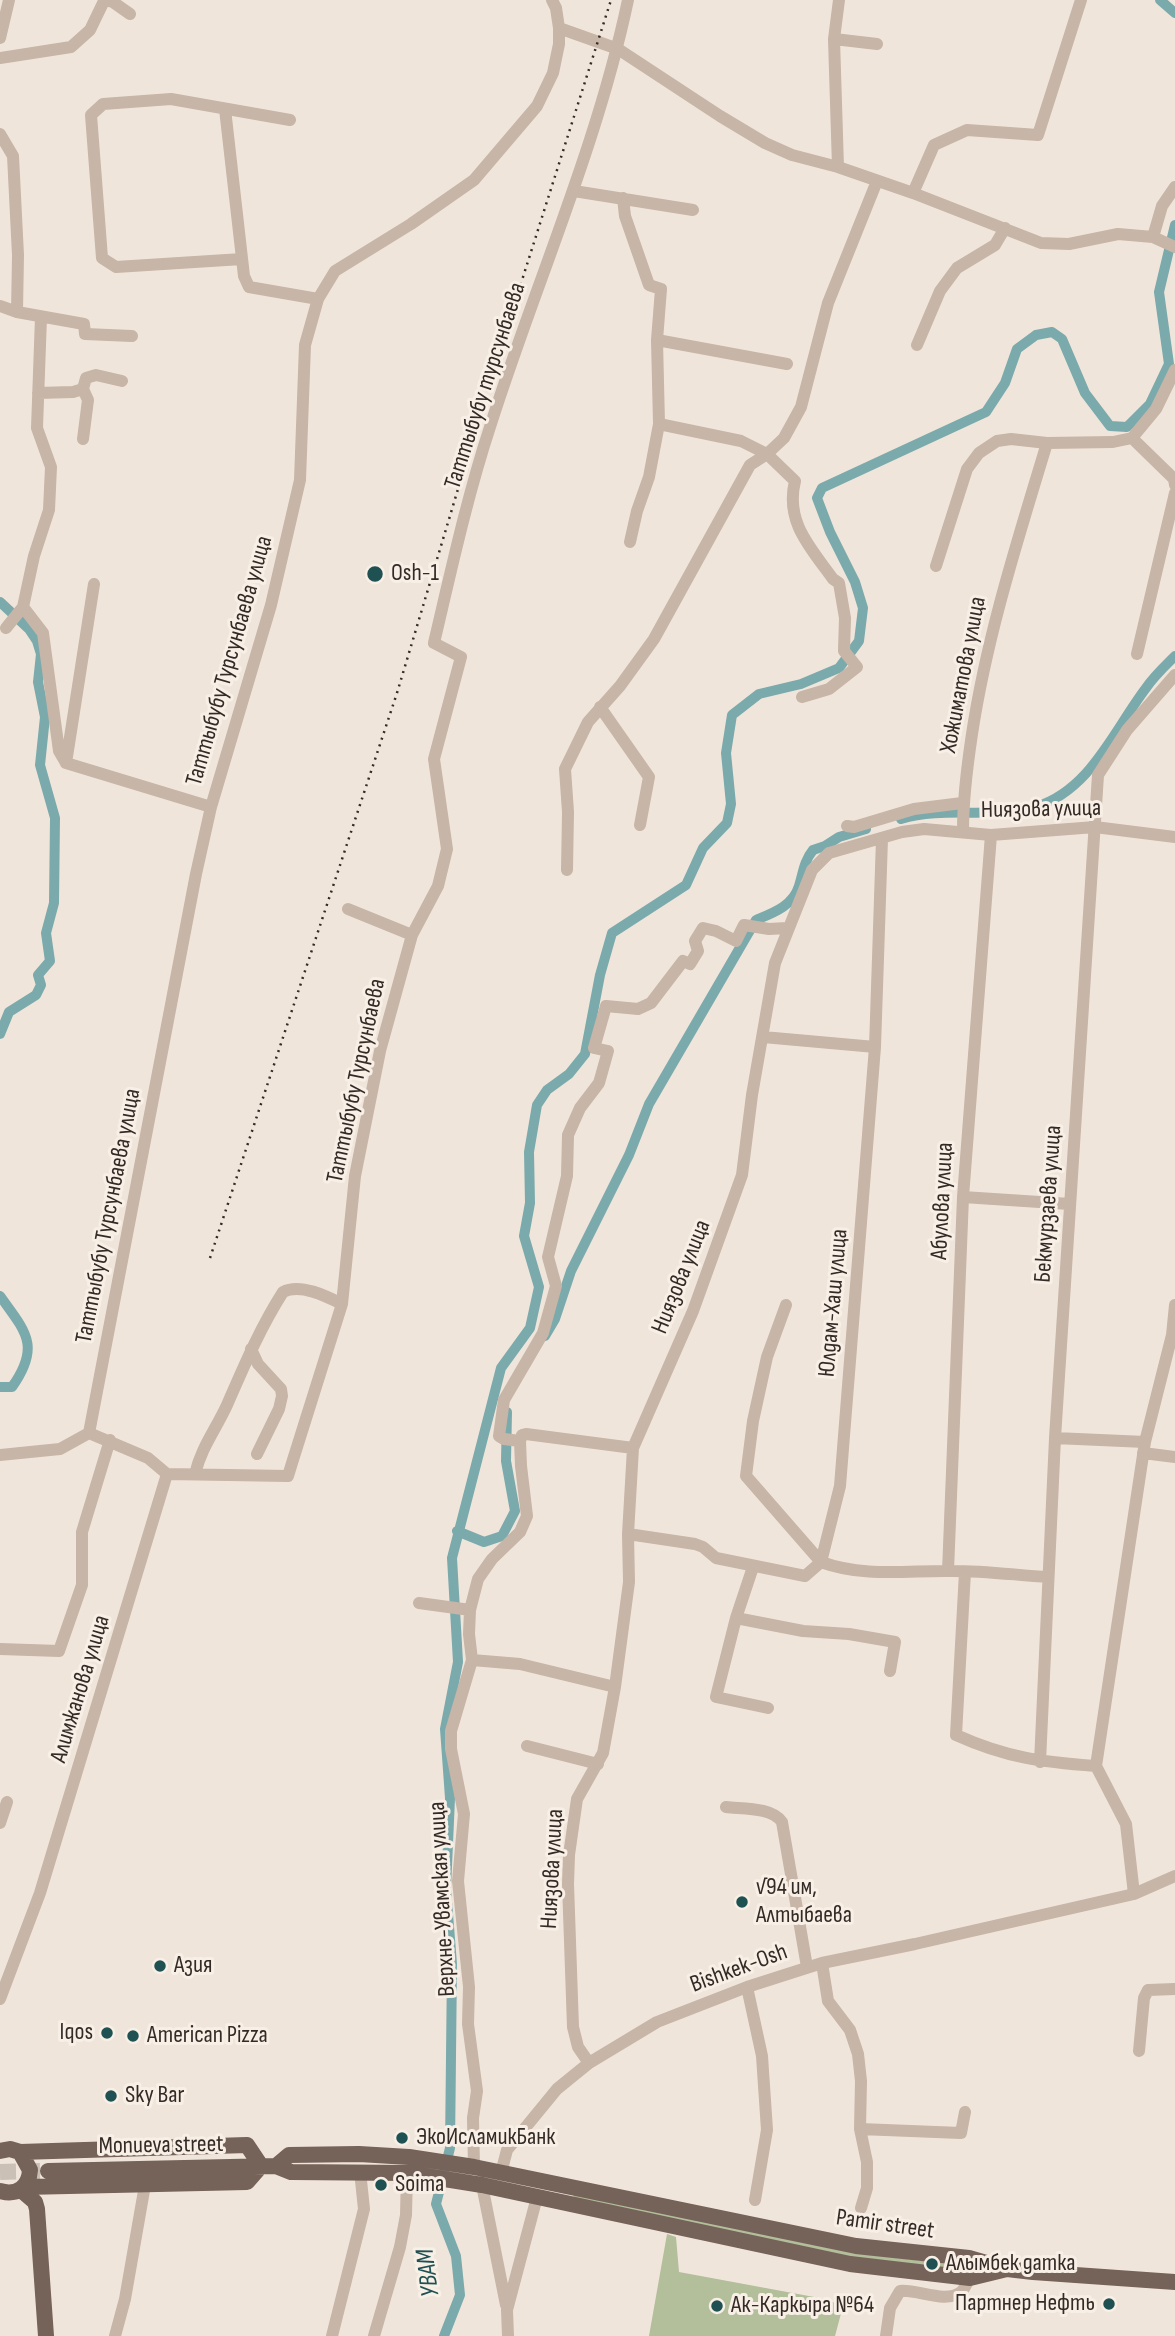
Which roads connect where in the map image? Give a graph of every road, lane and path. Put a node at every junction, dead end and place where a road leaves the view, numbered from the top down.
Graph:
1 (9, 0) edge
2 (552, 0) edge
3 (628, 0) edge
4 (839, 0) edge
5 (1081, 0) edge
6 (104, 1) edge
7 (130, 13) dead end
8 (559, 28) junction
9 (0, 38) edge
10 (834, 39) junction
11 (877, 44) dead end
12 (618, 49) junction
13 (0, 58) edge
14 (225, 109) junction
15 (290, 120) dead end
16 (0, 134) edge
17 (838, 167) junction
18 (877, 181) junction
19 (1175, 187) edge
20 (574, 191) junction
21 (912, 193) junction
22 (623, 198) junction
23 (694, 209) dead end
24 (1005, 228) junction
25 (1164, 242) edge
26 (242, 259) junction
27 (318, 299) junction
28 (0, 306) edge
29 (17, 312) junction
30 (41, 317) junction
31 (132, 336) dead end
32 (657, 340) junction
33 (917, 345) dead end
34 (786, 364) dead end
35 (1175, 370) edge
36 (122, 381) dead end
37 (83, 388) junction
38 (38, 393) junction
39 (660, 424) junction
40 (1132, 438) junction
41 (83, 439) dead end
42 (1047, 443) junction
43 (767, 454) junction
44 (1175, 485) edge
45 (1175, 493) edge
46 (630, 542) dead end
47 (936, 566) dead end
48 (94, 584) dead end
49 (445, 597) joint
50 (10, 621) edge
51 (1137, 654) dead end
52 (1175, 675) edge
53 (802, 697) dead end
54 (600, 707) junction
55 (66, 763) junction
56 (211, 807) junction
57 (963, 817) junction
58 (640, 825) dead end
59 (847, 826) dead end
60 (1095, 827) junction
61 (991, 835) junction
62 (1175, 837) edge
63 (882, 839) junction
64 (567, 870) dead end
65 (348, 909) dead end
66 (787, 928) junction
67 (412, 934) junction
68 (763, 1037) junction
69 (876, 1047) junction
70 (962, 1197) junction
71 (1070, 1204) junction
72 (342, 1304) junction
73 (786, 1304) dead end
74 (1175, 1305) edge
75 (251, 1349) junction
76 (89, 1433) junction
77 (1055, 1438) junction
78 (110, 1440) junction
79 (512, 1440) junction
80 (633, 1448) junction
81 (1144, 1448) junction
82 (257, 1454) dead end
83 (0, 1455) edge
84 (1175, 1457) edge
85 (167, 1474) junction
86 (195, 1474) junction
87 (628, 1534) junction
88 (821, 1562) junction
89 (752, 1567) junction
90 (948, 1571) junction
91 (965, 1572) junction
92 (1048, 1577) junction
93 (419, 1603) dead end
94 (467, 1610) junction
95 (736, 1618) junction
96 (0, 1649) edge
97 (472, 1660) junction
98 (890, 1671) dead end
99 (615, 1687) junction
100 (768, 1708) dead end
101 (527, 1746) dead end
102 (1040, 1762) junction
103 (598, 1764) junction
104 (1096, 1766) junction
105 (7, 1802) dead end
106 (726, 1807) dead end
107 (0, 1823) edge
108 (1175, 1876) edge
109 (1134, 1894) junction
110 (822, 1963) junction
111 (807, 1967) junction
112 (747, 1987) junction
113 (1175, 1989) edge
114 (0, 1999) edge
115 (1139, 2051) dead end
116 (589, 2063) junction
117 (965, 2112) dead end
118 (860, 2129) junction
119 (0, 2151) edge
120 (20, 2152) junction
121 (408, 2165) junction
122 (268, 2166) junction
123 (474, 2168) junction
124 (48, 2171) tunnel mouth
125 (360, 2171) junction
126 (502, 2173) junction
127 (145, 2185) junction
128 (482, 2185) junction
129 (23, 2188) junction
130 (0, 2192) edge
131 (537, 2197) junction
132 (755, 2200) dead end
133 (862, 2208) dead end
134 (1007, 2269) junction
135 (970, 2278) junction
136 (1175, 2282) edge
137 (507, 2310) junction
138 (46, 2336) edge
139 (115, 2336) edge
140 (332, 2336) edge
141 (374, 2336) edge
142 (508, 2336) edge
143 (886, 2336) edge

1 - 9 street
2 - 8 street, Таттыбубу Турсунбаева улица
3 - 12 street, Таттыбубу турсунбаева
4 - 10 street
5 - 21 street
6 - 7 street
6 - 13 street
8 - 12 street
8 - 27 street, Таттыбубу Турсунбаева улица
10 - 11 street
10 - 17 street
12 - 17 street
12 - 20 street, Таттыбубу турсунбаева
14 - 15 street
14 - 26 street
14 - 26 street
16 - 29 street
17 - 18 street
18 - 21 street
18 - 43 street
19 - 25 street
20 - 22 street
20 - 49 street, Таттыбубу турсунбаева
21 - 24 street
22 - 23 street
22 - 32 street
24 - 25 street
24 - 33 street
26 - 27 street
27 - 56 street, Таттыбубу Турсунбаева улица
28 - 29 street
29 - 30 street
30 - 31 street
30 - 38 street
32 - 34 street
32 - 39 street
35 - 40 street
36 - 37 street
37 - 38 street
37 - 41 street
38 - 50 street
39 - 43 street
39 - 46 street
40 - 42 street
40 - 44 street
42 - 47 street
42 - 57 street, Хожиматова улица
43 - 53 street
43 - 54 street
45 - 51 street
48 - 55 street
49 - 67 street, Таттыбубу Турсунбаева
50 - 55 street
52 - 60 street, Бекмурзаева улица
54 - 58 street
54 - 64 street
55 - 56 street
56 - 76 street, Таттыбубу Турсунбаева улица
57 - 59 street
57 - 61 street, Ниязова улица
57 - 63 street, Ниязова улица
60 - 61 street, Ниязова улица
60 - 62 street, Ниязова улица
60 - 71 street, Бекмурзаева улица
61 - 70 street, Абулова улица
63 - 66 street, Ниязова улица
63 - 69 street, Юлдам-Хаш улица
65 - 67 street
66 - 68 street, Ниязова улица
66 - 79 street, Верхне-Увамская улица
67 - 72 street, Таттыбубу Турсунбаева
68 - 69 street
68 - 80 street, Ниязова улица
69 - 88 street, Юлдам-Хаш улица
70 - 71 street
70 - 90 street, Абулова улица
71 - 77 street, Бекмурзаева улица
72 - 75 street
72 - 86 street, Таттыбубу Турсунбаева
73 - 88 street
74 - 81 street
75 - 82 street
75 - 86 street
76 - 78 street
76 - 83 street
77 - 81 street
77 - 92 street, Бекмурзаева улица
78 - 85 street
78 - 96 street
79 - 80 street
79 - 94 street, Верхне-Увамская улица
80 - 87 street, Ниязова улица
81 - 84 street
81 - 104 street
85 - 86 street, Таттыбубу Турсунбаева
85 - 114 street, Алимжанова улица
87 - 89 street
87 - 99 street, Ниязова улица
88 - 89 street
88 - 90 street
89 - 95 street
90 - 91 street
91 - 92 street
91 - 102 street
92 - 102 street, Бекмурзаева улица
93 - 94 street
94 - 97 street, Верхне-Увамская улица
95 - 98 street
95 - 100 street
97 - 99 street
97 - 123 street, Верхне-Увамская улица
99 - 103 street, Ниязова улица
101 - 103 street
102 - 104 street
103 - 116 street, Ниязова улица
104 - 109 street
105 - 107 street
106 - 111 street
108 - 109 street, Bishkek-Osh
109 - 110 street, Bishkek-Osh
110 - 111 street, Bishkek-Osh
110 - 118 street
111 - 112 street, Bishkek-Osh
112 - 116 street, Bishkek-Osh
112 - 132 street
113 - 115 street
116 - 126 street, Bishkek-Osh
117 - 118 street
118 - 133 street
119 - 120 main road
120 - 122 main road
120 - 129 main road
121 - 122 main road, Pamir street
121 - 123 main road, Pamir street
121 - 125 main road, Pamir street
121 - 128 main road, Pamir street
121 - 141 street
122 - 124 main road, Monueva street
122 - 125 main road, Pamir street
122 - 127 main road
123 - 126 main road, Pamir street
125 - 140 street
126 - 134 main road, Pamir street
127 - 129 main road
127 - 139 street
128 - 131 main road, Pamir street
128 - 137 street
129 - 130 main road
129 - 138 main road
131 - 135 main road, Pamir street
131 - 137 street
134 - 135 main road, Pamir street
134 - 136 main road
135 - 143 street
137 - 142 street

